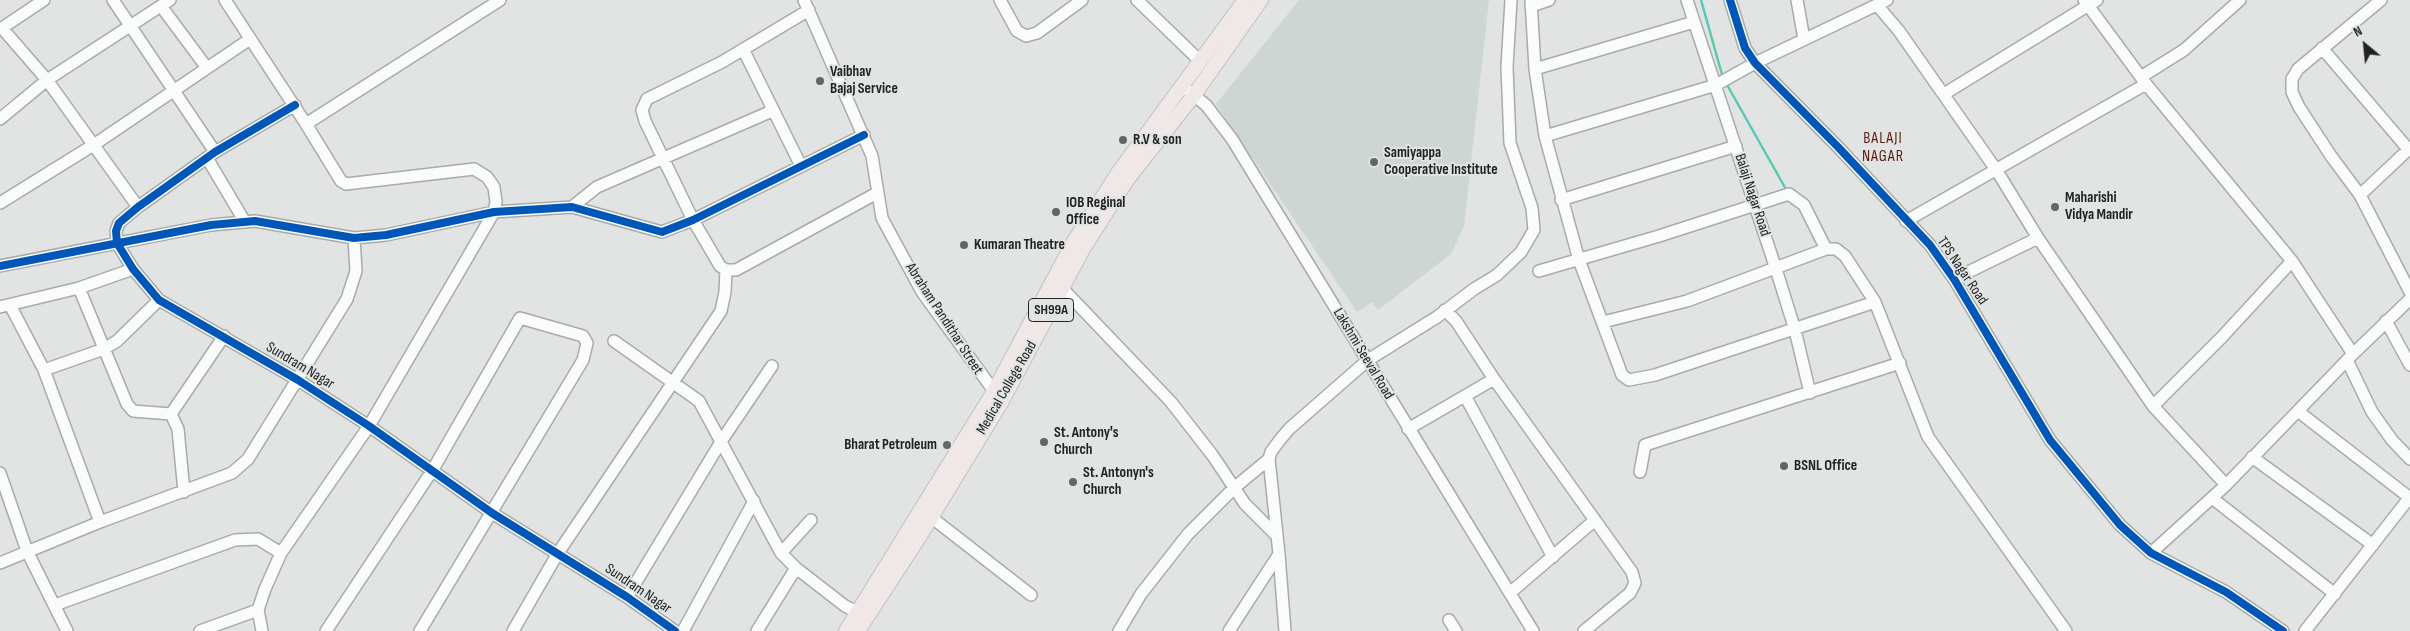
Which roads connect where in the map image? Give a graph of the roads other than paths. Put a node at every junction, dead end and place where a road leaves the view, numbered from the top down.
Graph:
1 (44, 0) edge
2 (113, 0) edge
3 (225, 0) edge
4 (500, 0) edge
5 (1000, 0) edge
6 (1082, 0) edge
7 (1137, 0) edge
8 (1244, 0) edge
9 (1261, 0) edge
10 (1511, 0) edge
11 (1549, 0) edge
12 (1687, 0) edge
13 (1730, 0) edge
14 (1796, 0) edge
15 (2240, 0) edge
16 (2381, 0) edge
17 (1882, 2) edge
18 (2090, 2) edge
19 (165, 3) edge
20 (1531, 3) edge
21 (807, 5) edge
22 (1694, 22) junction
23 (130, 28) junction
24 (1, 29) edge
25 (250, 39) junction
26 (1804, 40) junction
27 (2322, 48) junction
28 (743, 50) junction
29 (1201, 62) junction
30 (1755, 62) junction
31 (207, 68) junction
32 (1535, 70) junction
33 (47, 80) junction
34 (2144, 80) junction
35 (1719, 84) junction
36 (1182, 86) junction
37 (173, 90) junction
38 (1194, 94) junction
39 (1944, 94) junction
40 (295, 105) junction
41 (772, 111) junction
42 (0, 119) edge
43 (306, 124) junction
44 (864, 135) junction
45 (1545, 136) junction
46 (95, 144) junction
47 (1736, 146) junction
48 (2409, 148) edge
49 (211, 155) junction
50 (662, 158) junction
51 (801, 166) junction
52 (1997, 171) junction
53 (1122, 176) junction
54 (877, 193) junction
55 (2360, 195) junction
56 (1561, 200) junction
57 (0, 203) edge
58 (1756, 205) junction
59 (138, 207) junction
60 (572, 207) junction
61 (494, 212) junction
62 (693, 220) junction
63 (1906, 221) junction
64 (245, 222) junction
65 (354, 238) junction
66 (2038, 238) junction
67 (117, 243) junction
68 (1826, 249) junction
69 (1578, 260) junction
70 (2292, 261) junction
71 (0, 266) edge
72 (132, 269) junction
73 (1776, 269) junction
74 (726, 270) junction
75 (1539, 271) dead end
76 (1954, 280) junction
77 (79, 288) junction
78 (1063, 289) junction
79 (2410, 292) edge
80 (2410, 299) edge
81 (159, 300) junction
82 (1875, 302) junction
83 (5, 306) edge
84 (1445, 310) junction
85 (2386, 321) junction
86 (1603, 322) junction
87 (1795, 330) junction
88 (224, 336) junction
89 (614, 341) dead end
90 (104, 349) junction
91 (2350, 357) junction
92 (1368, 360) junction
93 (1900, 363) junction
94 (2410, 365) edge
95 (772, 366) dead end
96 (44, 370) junction
97 (1494, 379) junction
98 (298, 380) junction
99 (673, 382) junction
100 (1810, 393) junction
101 (1465, 396) junction
102 (997, 397) junction
103 (2153, 406) junction
104 (2298, 412) junction
105 (171, 414) junction
106 (369, 426) junction
107 (1408, 429) junction
108 (722, 440) junction
109 (2252, 457) junction
110 (2410, 458) edge
111 (1269, 459) junction
112 (432, 471) junction
113 (1640, 472) dead end
114 (0, 473) edge
115 (2226, 485) junction
116 (1234, 488) junction
117 (184, 492) junction
118 (2410, 497) edge
119 (2212, 498) junction
120 (754, 501) junction
121 (5, 509) edge
122 (492, 513) junction
123 (931, 516) junction
124 (811, 520) dead end
125 (1595, 520) junction
126 (100, 522) junction
127 (1277, 536) junction
128 (2373, 545) junction
129 (27, 551) junction
130 (281, 553) junction
131 (558, 553) junction
132 (781, 553) junction
133 (2152, 553) junction
134 (1279, 554) junction
135 (1553, 557) junction
136 (0, 563) edge
137 (796, 568) junction
138 (1510, 592) junction
139 (2334, 594) junction
140 (1031, 595) dead end
141 (627, 597) junction
142 (55, 605) junction
143 (258, 610) junction
144 (857, 612) junction
145 (1449, 620) dead end
146 (67, 631) edge
147 (200, 631) edge
148 (262, 631) edge
149 (326, 631) edge
150 (420, 631) edge
151 (512, 631) edge
152 (675, 631) edge
153 (684, 631) edge
154 (757, 631) edge
155 (846, 631) edge
156 (858, 631) edge
157 (1119, 631) edge
158 (1229, 631) edge
159 (1285, 631) edge
160 (1456, 631) edge
161 (1533, 631) edge
162 (1584, 631) edge
163 (2066, 631) edge
164 (2283, 631) edge
165 (2305, 631) edge

1 - 24 street
2 - 23 street
3 - 25 street
4 - 43 street
5 - 6 street
7 - 29 street
8 - 29 main road, Medical College Road / SH99A
9 - 38 main road, Medical College Road / SH99A
10 - 84 street
11 - 20 street
12 - 22 street, Balaji Nagar Road
13 - 30 street, TPS Nagar Road
14 - 26 street
15 - 34 street
16 - 27 street
17 - 26 street
17 - 39 street
18 - 34 street
18 - 39 street
19 - 23 street
19 - 31 street
20 - 32 street
21 - 28 street
21 - 44 street, Abraham Pandithar Street
22 - 32 street
22 - 35 street, Balaji Nagar Road
23 - 33 street
23 - 37 street
24 - 33 street
25 - 31 street
25 - 40 street
26 - 30 street
27 - 48 street
27 - 55 street
28 - 41 street
28 - 50 street
29 - 36 main road, Medical College Road / SH99A
30 - 35 street
30 - 63 street, TPS Nagar Road
31 - 37 street
32 - 45 street
33 - 42 street
33 - 46 street
34 - 52 street
34 - 70 street
35 - 45 street
35 - 47 street, Balaji Nagar Road
36 - 38 street, Lakshmi Seeval Road
36 - 53 main road, Medical College Road / SH99A
37 - 46 street
37 - 49 street
38 - 53 main road, Medical College Road / SH99A
38 - 92 street, Lakshmi Seeval Road
39 - 52 street
40 - 43 street
40 - 49 street
41 - 50 street
41 - 51 street
43 - 61 street
44 - 51 street
44 - 54 street, Abraham Pandithar Street
45 - 56 street
46 - 57 street
46 - 59 street
47 - 56 street
47 - 58 street, Balaji Nagar Road
48 - 55 street
49 - 59 street
49 - 64 street
50 - 60 street
50 - 62 street
51 - 62 street
52 - 63 street
52 - 66 street
53 - 78 main road, Medical College Road / SH99A
53 - 102 main road, Medical College Road / SH99A
54 - 74 street
54 - 102 street, Abraham Pandithar Street
55 - 79 street
56 - 69 street
58 - 68 street
58 - 69 street
58 - 73 street, Balaji Nagar Road
59 - 67 street
60 - 61 street
60 - 62 street
61 - 65 street
61 - 106 street
62 - 74 street
63 - 76 street, TPS Nagar Road
64 - 65 street
64 - 67 street
65 - 98 street
66 - 76 street
66 - 103 street
67 - 71 street
67 - 72 street, Sundram Nagar
68 - 73 street
68 - 82 street
69 - 75 street
69 - 86 street
70 - 91 street
70 - 103 street
72 - 77 street
72 - 81 street, Sundram Nagar
73 - 86 street
73 - 87 street, Balaji Nagar Road
74 - 99 street
76 - 133 street, TPS Nagar Road
77 - 83 street
77 - 90 street
78 - 102 main road, Medical College Road / SH99A
78 - 116 street
80 - 85 street
81 - 88 street, Sundram Nagar
81 - 90 street
82 - 87 street
82 - 93 street
83 - 96 street
84 - 92 street
84 - 97 street
85 - 91 street
85 - 94 street
86 - 87 street
87 - 100 street, Balaji Nagar Road
88 - 98 street, Sundram Nagar
88 - 105 street
89 - 99 street
90 - 96 street
90 - 105 street
91 - 104 street
91 - 110 street
92 - 107 street, Lakshmi Seeval Road
92 - 111 street
93 - 100 street
93 - 163 street
95 - 108 street
96 - 126 street
97 - 101 street
97 - 125 street
98 - 106 street, Sundram Nagar
98 - 117 street
99 - 108 street
99 - 131 street
100 - 113 street
101 - 107 street
101 - 135 street
102 - 123 main road, Medical College Road / SH99A
102 - 144 main road, Medical College Road / SH99A
103 - 115 street
104 - 109 street
104 - 118 street
105 - 117 street
106 - 112 street, Sundram Nagar
106 - 130 street
107 - 138 street, Lakshmi Seeval Road
108 - 120 street
108 - 141 street
109 - 115 street
109 - 128 street
111 - 116 street
111 - 127 street
112 - 122 street, Sundram Nagar
112 - 122 street
112 - 149 street
114 - 121 street
115 - 119 street
116 - 127 street
116 - 157 street
117 - 126 street
118 - 128 street
119 - 133 street
119 - 139 street
120 - 132 street
120 - 153 street
121 - 129 street
122 - 131 street, Sundram Nagar
122 - 150 street
123 - 140 street
123 - 156 main road, Medical College Road / SH99A
124 - 132 street
125 - 135 street
125 - 162 street
126 - 129 street
127 - 134 street
128 - 139 street
129 - 136 street
129 - 142 street
130 - 142 street
130 - 143 street
131 - 141 street, Sundram Nagar
131 - 151 street
132 - 137 street
133 - 164 street, TPS Nagar Road
134 - 158 street
134 - 159 street
135 - 138 street
137 - 144 street
137 - 154 street
138 - 161 street, Lakshmi Seeval Road
139 - 165 street
141 - 152 street, Sundram Nagar
142 - 146 street
143 - 147 street
143 - 148 street
144 - 155 main road, Medical College Road / SH99A
145 - 160 street

